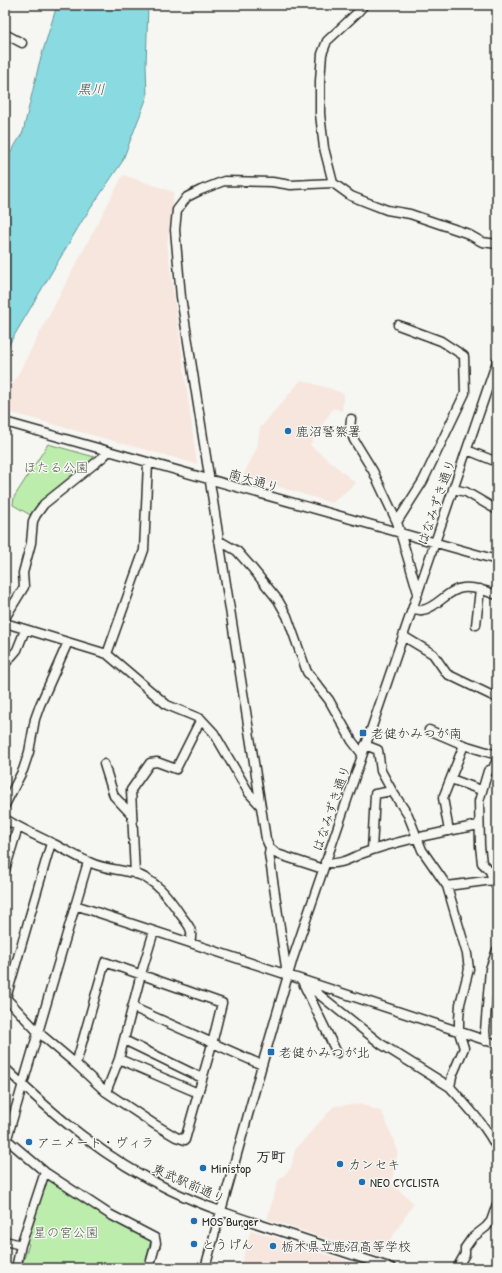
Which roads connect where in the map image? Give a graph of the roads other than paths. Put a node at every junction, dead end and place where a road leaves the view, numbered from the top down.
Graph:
1 (364, 5) edge
2 (5, 34) edge
3 (22, 43) dead end
4 (333, 183) junction
5 (497, 244) edge
6 (398, 325) dead end
7 (497, 361) edge
8 (352, 418) dead end
9 (5, 422) edge
10 (467, 450) junction
11 (108, 452) junction
12 (148, 462) junction
13 (497, 462) edge
14 (209, 480) junction
15 (453, 489) junction
16 (497, 510) edge
17 (397, 522) junction
18 (401, 533) junction
19 (218, 540) junction
20 (435, 542) junction
21 (497, 560) edge
22 (480, 589) junction
23 (418, 593) junction
24 (497, 595) edge
25 (413, 608) junction
26 (5, 618) edge
27 (5, 623) edge
28 (476, 625) dead end
29 (25, 630) junction
30 (403, 636) junction
31 (68, 642) junction
32 (107, 654) junction
33 (5, 664) edge
34 (497, 698) edge
35 (201, 719) junction
36 (429, 730) dead end
37 (365, 745) junction
38 (464, 745) junction
39 (362, 754) junction
40 (497, 755) edge
41 (497, 760) edge
42 (104, 764) dead end
43 (495, 770) edge
44 (451, 779) junction
45 (481, 790) junction
46 (392, 791) junction
47 (5, 805) edge
48 (260, 805) junction
49 (131, 814) junction
50 (5, 819) edge
51 (479, 826) junction
52 (18, 827) junction
53 (449, 831) junction
54 (417, 838) junction
55 (52, 843) junction
56 (270, 848) junction
57 (372, 850) junction
58 (88, 862) junction
59 (324, 866) junction
60 (5, 870) edge
61 (135, 874) junction
62 (495, 883) edge
63 (447, 886) junction
64 (75, 905) junction
65 (154, 931) junction
66 (190, 943) junction
67 (497, 950) edge
68 (140, 974) junction
69 (288, 976) junction
70 (302, 980) junction
71 (5, 998) edge
72 (132, 1007) junction
73 (38, 1032) junction
74 (459, 1032) junction
75 (124, 1040) junction
76 (486, 1041) junction
77 (212, 1044) junction
78 (497, 1044) edge
79 (337, 1053) dead end
80 (119, 1059) junction
81 (76, 1064) junction
82 (262, 1065) junction
83 (5, 1068) edge
84 (202, 1078) junction
85 (22, 1085) junction
86 (450, 1087) junction
87 (106, 1092) junction
88 (198, 1093) junction
89 (6, 1141) edge
90 (497, 1149) edge
91 (45, 1172) junction
92 (497, 1204) edge
93 (221, 1211) junction
94 (5, 1241) edge
95 (21, 1245) junction
96 (16, 1268) edge
97 (149, 1268) edge
98 (205, 1268) edge
99 (392, 1268) edge
100 (457, 1268) edge

1 - 4 street
2 - 3 street
4 - 5 street
4 - 14 street
6 - 17 street
7 - 10 street, はなみずき通り
8 - 17 street
9 - 11 street, 南大通り
10 - 13 street
10 - 15 street, はなみずき通り
11 - 12 street, 南大通り
11 - 26 street
12 - 14 street, 南大通り
12 - 32 street
14 - 18 street, 南大通り
14 - 19 street
15 - 16 street
15 - 20 street, はなみずき通り
17 - 18 street
18 - 20 street, 南大通り
18 - 23 street
19 - 39 street
19 - 48 street
20 - 21 street, 南大通り
20 - 23 street, はなみずき通り
22 - 24 street
22 - 25 street
22 - 28 street
23 - 25 street, はなみずき通り
25 - 30 street, はなみずき通り
27 - 29 street
29 - 31 street
29 - 33 street
30 - 34 street
30 - 37 street, はなみずき通り
31 - 32 street
31 - 47 street
32 - 35 street
35 - 48 street
35 - 49 street
36 - 38 street
37 - 39 street, はなみずき通り
37 - 46 street
38 - 40 street
38 - 44 street
39 - 59 street, はなみずき通り
41 - 43 street
42 - 49 street
43 - 45 street
44 - 45 street
44 - 53 street
45 - 51 street
46 - 54 street
46 - 57 street
48 - 56 street
49 - 61 street
50 - 52 street
51 - 53 street
51 - 62 street
52 - 55 street
52 - 60 street
53 - 54 street
54 - 57 street
54 - 63 street
55 - 58 street
55 - 71 street
56 - 59 street
56 - 69 street
57 - 59 street
58 - 61 street
58 - 64 street
59 - 69 street, はなみずき通り
61 - 66 street
62 - 63 street
63 - 74 street
64 - 65 street
64 - 73 street
65 - 66 street
65 - 68 street
66 - 69 street
67 - 76 street
68 - 72 street
68 - 77 street
68 - 81 street
69 - 70 street
69 - 82 street, はなみずき通り
70 - 74 street
70 - 79 street
70 - 86 street
71 - 73 street
72 - 75 street
72 - 77 street
73 - 81 street
73 - 85 street
74 - 76 street
74 - 86 street
75 - 80 street
75 - 84 street
76 - 78 street
77 - 82 street
77 - 84 street
80 - 87 street
80 - 88 street
81 - 87 street
82 - 93 street, はなみずき通り
83 - 85 street, 東武駅前通り
84 - 88 street
85 - 89 street
85 - 93 street, 東武駅前通り
86 - 90 street
87 - 88 street
89 - 91 street
91 - 95 street
91 - 97 street
92 - 100 street
93 - 98 street, はなみずき通り
93 - 99 street, 東武駅前通り
94 - 95 street
95 - 96 street

